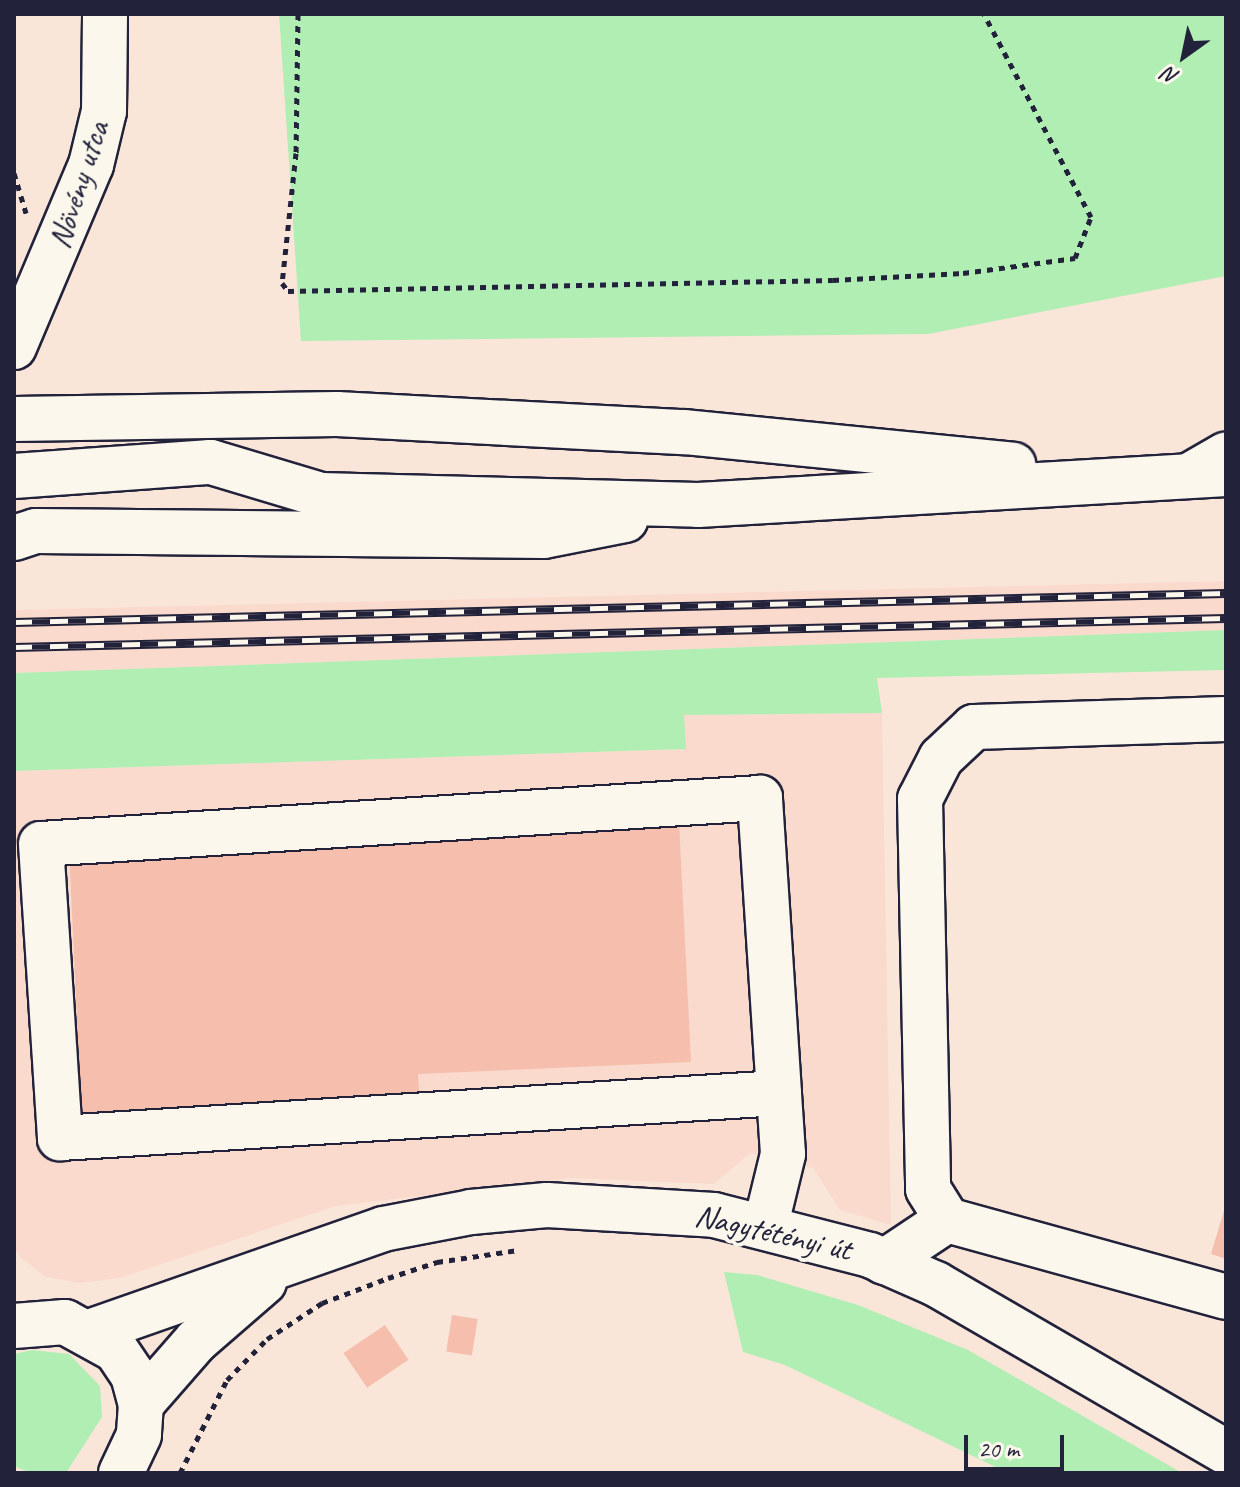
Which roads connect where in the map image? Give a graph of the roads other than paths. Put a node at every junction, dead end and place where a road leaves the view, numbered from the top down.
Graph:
1 (105, 14) edge
2 (14, 347) edge
3 (14, 419) edge
4 (1215, 468) edge
5 (27, 475) edge
6 (1149, 479) junction
7 (698, 505) junction
8 (14, 538) edge
9 (1226, 719) edge
10 (779, 1093) junction
11 (947, 1220) junction
12 (766, 1224) junction
13 (884, 1262) junction
14 (278, 1270) junction
15 (1226, 1297) edge
16 (21, 1317) edge
17 (92, 1331) junction
18 (141, 1404) junction
19 (1226, 1452) edge
20 (121, 1473) edge

1 - 2 main road, Növény utca
3 - 6 main road
4 - 6 main road
5 - 7 main road
6 - 7 main road
7 - 8 main road
9 - 11 main road
10 - 10 main road
10 - 12 main road
11 - 13 main road
11 - 15 main road
12 - 13 main road, Nagytétényi út
12 - 14 main road, Nagytétényi út
13 - 19 main road, Nagytétényi út
14 - 17 main road, Nagytétényi út
14 - 18 main road, Nagytétényi út
16 - 17 main road
17 - 18 main road
18 - 20 main road

